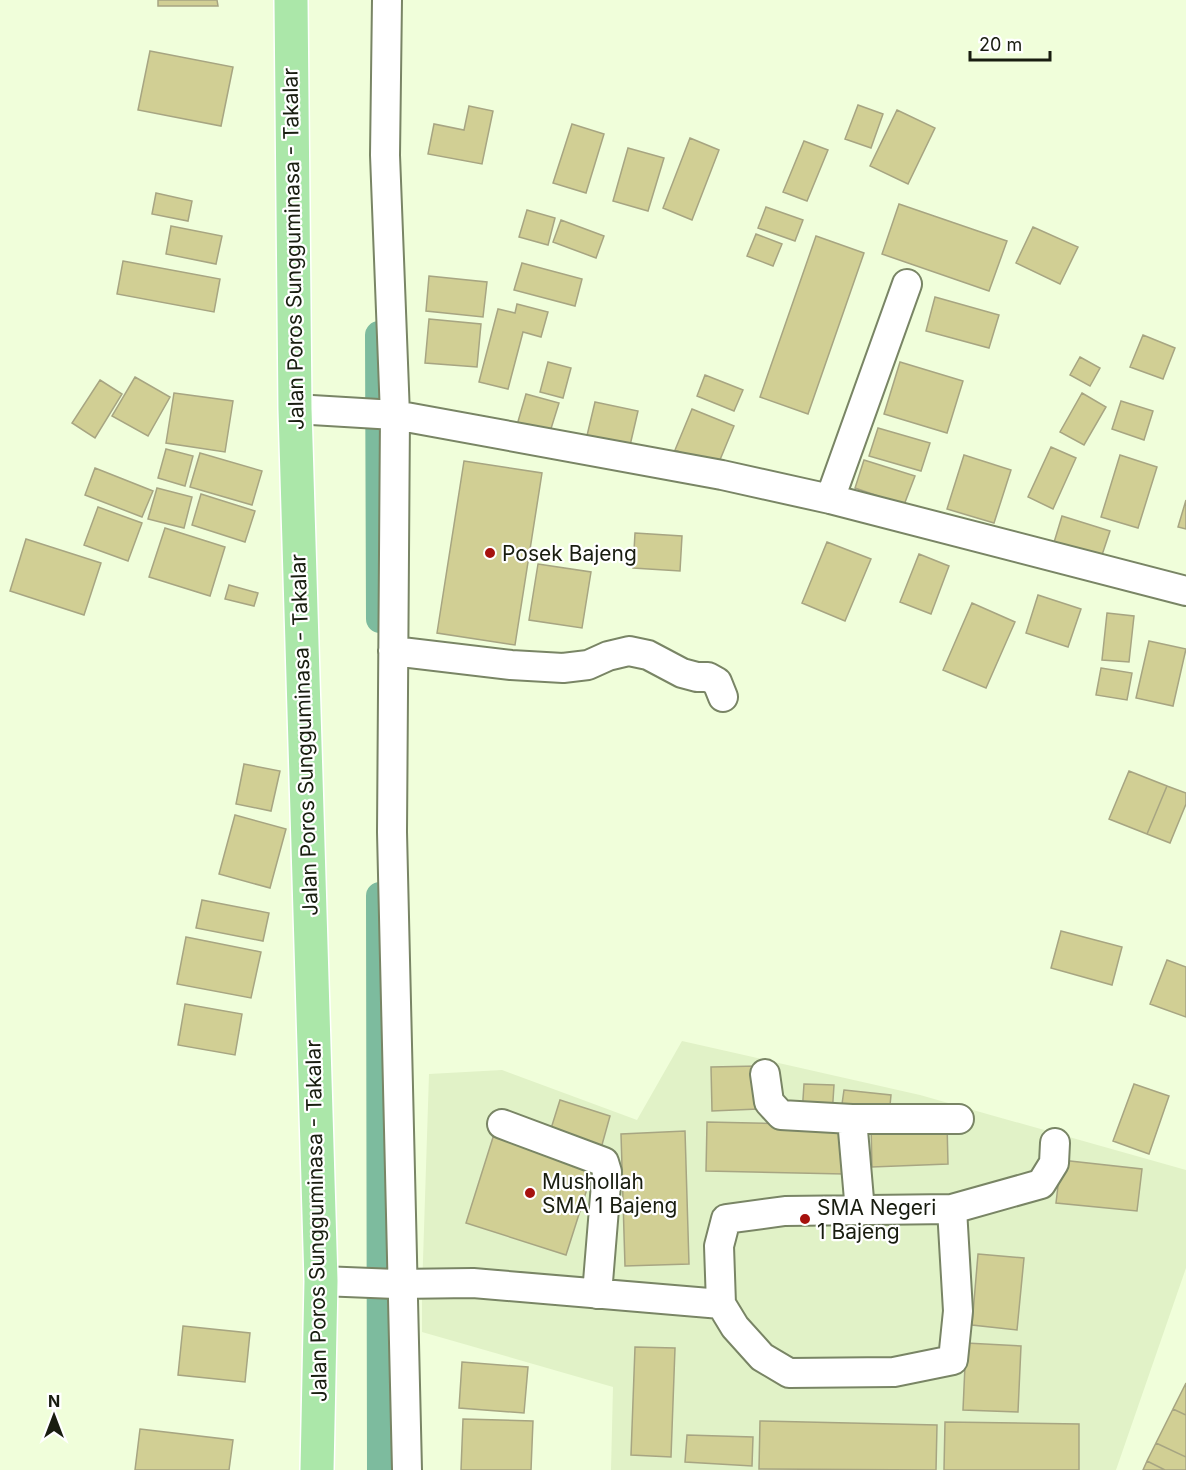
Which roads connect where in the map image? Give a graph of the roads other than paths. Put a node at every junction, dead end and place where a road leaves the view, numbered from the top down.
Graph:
1 (291, 0) edge
2 (387, 0) edge
3 (907, 284) dead end
4 (295, 409) junction
5 (387, 414) junction
6 (830, 499) junction
7 (1186, 591) edge
8 (393, 651) junction
9 (723, 697) dead end
10 (765, 1074) dead end
11 (852, 1119) junction
12 (959, 1119) dead end
13 (502, 1124) dead end
14 (1055, 1143) dead end
15 (952, 1209) junction
16 (860, 1210) junction
17 (333, 1281) junction
18 (400, 1284) junction
19 (597, 1294) junction
20 (721, 1304) junction
21 (318, 1470) edge
22 (407, 1470) edge

1 - 4 highway, Jalan Poros Sungguminasa - Takalar
2 - 5 street
3 - 6 street
4 - 5 street
4 - 17 highway, Jalan Poros Sungguminasa - Takalar
5 - 6 street
5 - 8 street
6 - 7 street
8 - 9 street
8 - 18 street
10 - 11 street
11 - 12 street
11 - 16 street
13 - 19 street
14 - 15 street
15 - 16 street
15 - 20 street
16 - 20 street
17 - 18 street
17 - 21 highway, Jalan Poros Sungguminasa - Takalar
18 - 19 street
18 - 22 street
19 - 20 street

